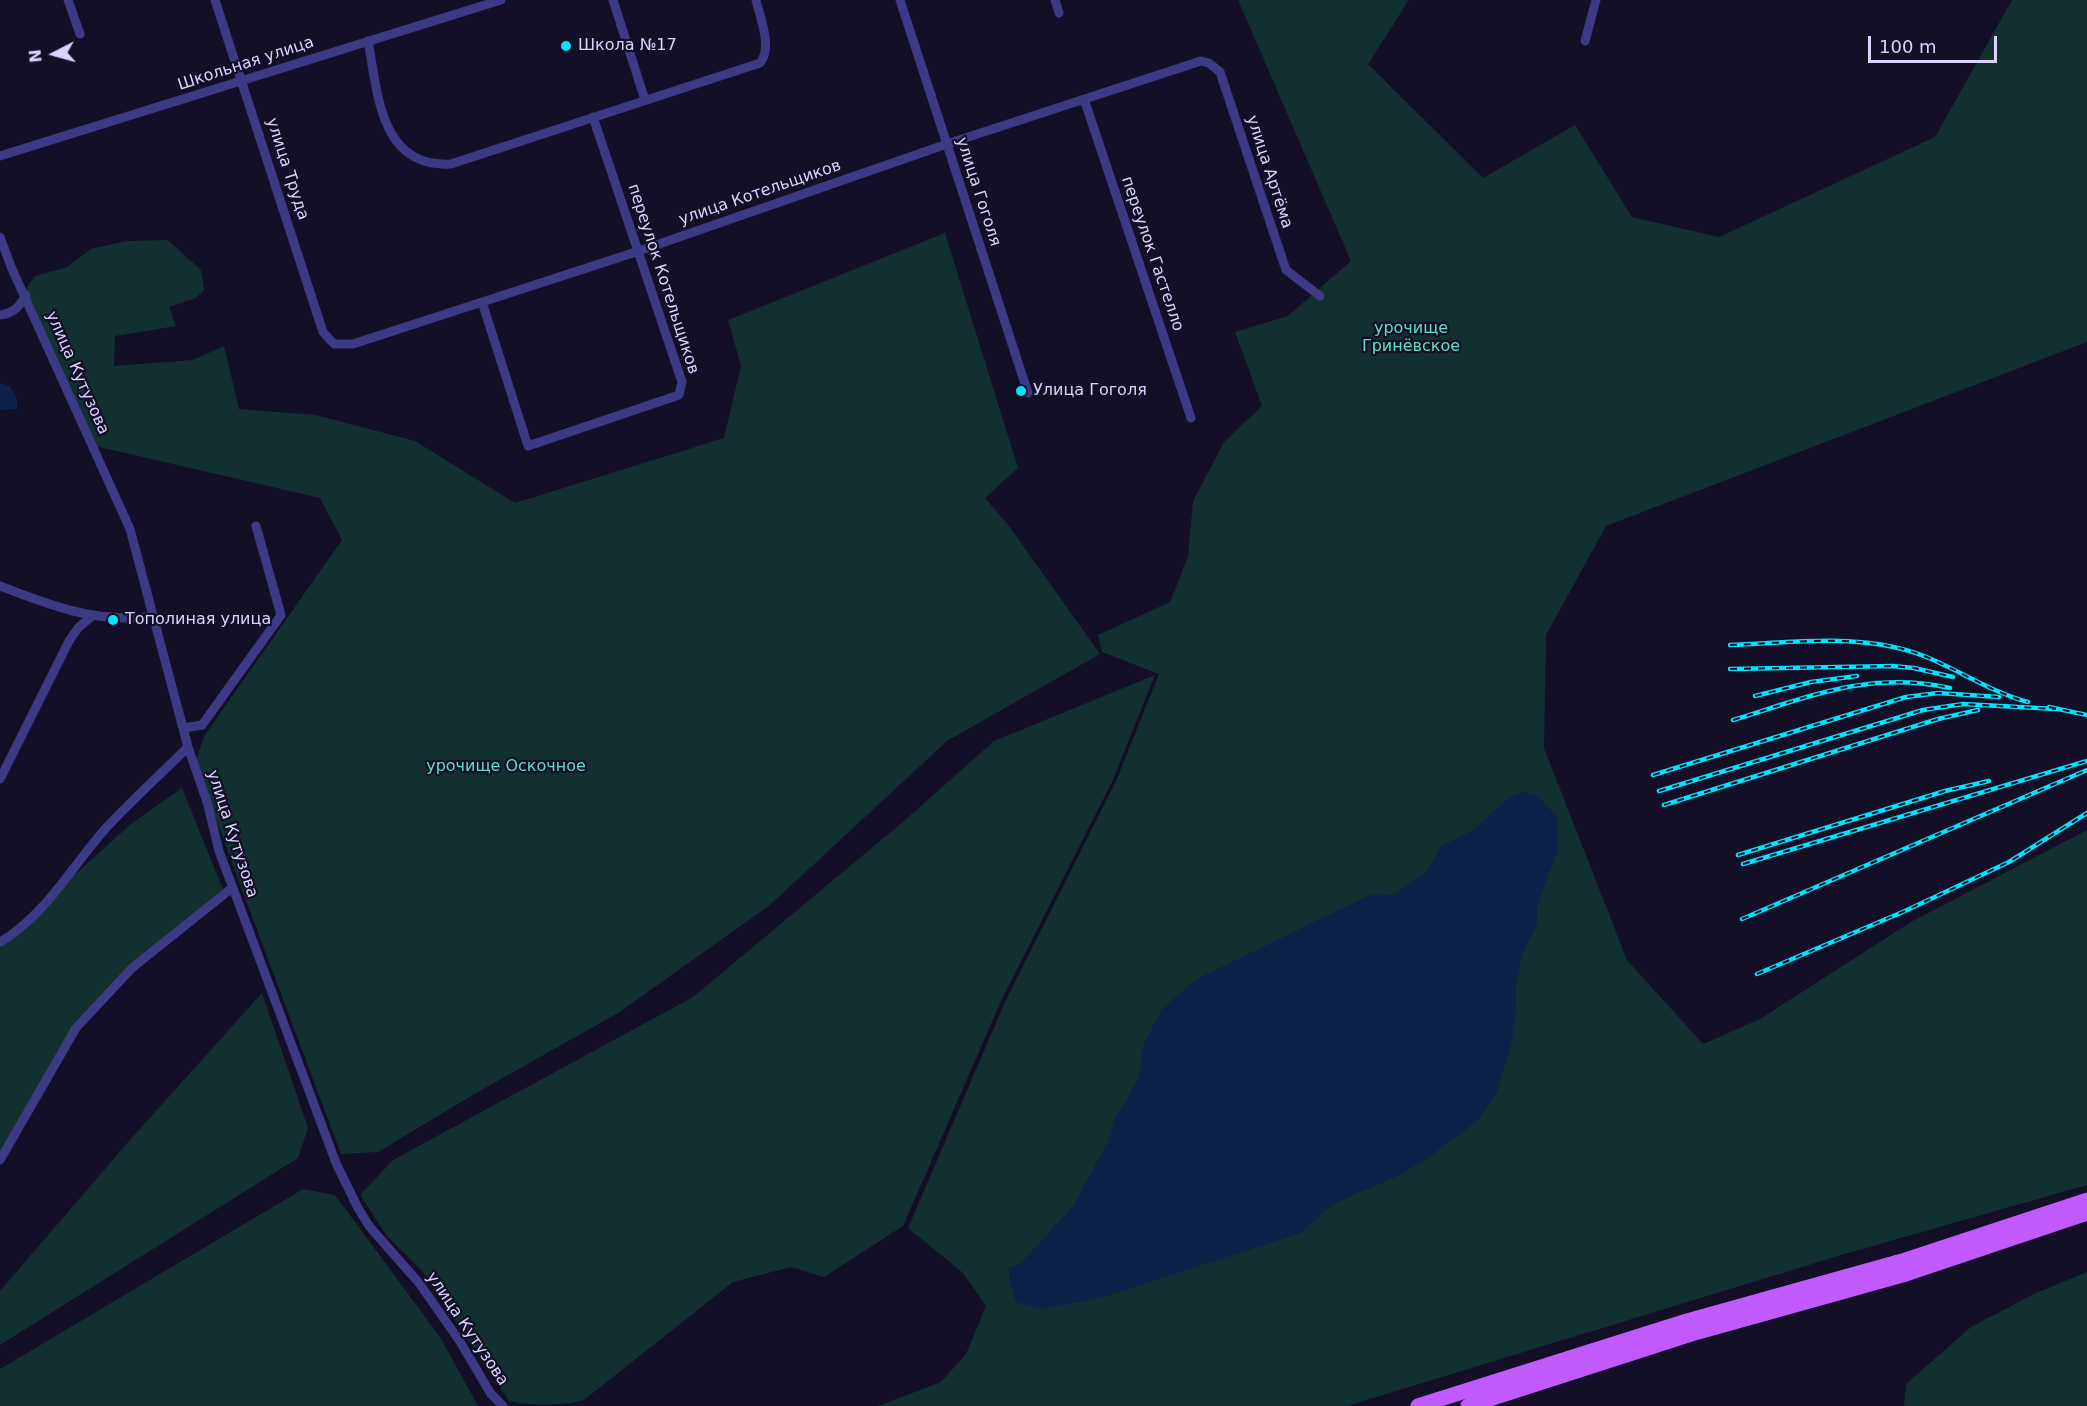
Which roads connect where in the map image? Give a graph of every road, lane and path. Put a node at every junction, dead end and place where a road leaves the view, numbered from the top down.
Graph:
1 (68, 0) edge
2 (215, 0) edge
3 (501, 0) edge
4 (613, 0) edge
5 (756, 0) edge
6 (900, 0) edge
7 (1055, 0) edge
8 (1596, 0) edge
9 (1059, 13) dead end
10 (80, 34) dead end
11 (368, 41) junction
12 (1585, 41) dead end
13 (1194, 63) joint
14 (243, 81) junction
15 (1084, 99) junction
16 (645, 100) junction
17 (593, 117) junction
18 (947, 144) junction
19 (0, 156) edge
20 (0, 237) edge
21 (639, 251) junction
22 (26, 295) junction
23 (1320, 296) dead end
24 (482, 302) junction
25 (0, 315) edge
26 (334, 344) joint
27 (1028, 393) dead end
28 (1191, 418) dead end
29 (256, 526) dead end
30 (0, 586) edge
31 (92, 616) junction
32 (154, 616) junction
33 (184, 728) junction
34 (188, 747) junction
35 (0, 779) edge
36 (232, 888) junction
37 (0, 942) edge
38 (0, 1160) edge
39 (2087, 1200) edge
40 (2087, 1213) edge
41 (503, 1406) edge
42 (1418, 1406) edge
43 (1468, 1406) edge

1 - 10 street
2 - 14 street, улица Труда
3 - 11 street, Школьная улица
4 - 16 street
5 - 16 street
6 - 18 street, улица Гоголя
7 - 9 street
8 - 12 street
11 - 14 street, Школьная улица
11 - 17 street
13 - 15 street, улица Котельщиков
13 - 23 street, улица Артёма
14 - 19 street, Школьная улица
14 - 26 street, улица Труда
15 - 18 street, улица Котельщиков
15 - 28 street, переулок Гастелло
16 - 17 street
17 - 21 street, переулок Котельщиков
18 - 21 street, улица Котельщиков
18 - 27 street, улица Гоголя
20 - 22 street, улица Кутузова
21 - 24 street, улица Котельщиков
21 - 24 street, переулок Котельщиков
22 - 25 street
22 - 32 street, улица Кутузова
24 - 26 street, улица Котельщиков
29 - 33 street
30 - 31 street
31 - 32 street
31 - 35 street
32 - 33 street, улица Кутузова
33 - 34 street, улица Кутузова
34 - 36 street, улица Кутузова
34 - 37 street
36 - 38 street
36 - 41 street, улица Кутузова
39 - 42 main road
40 - 43 main road

